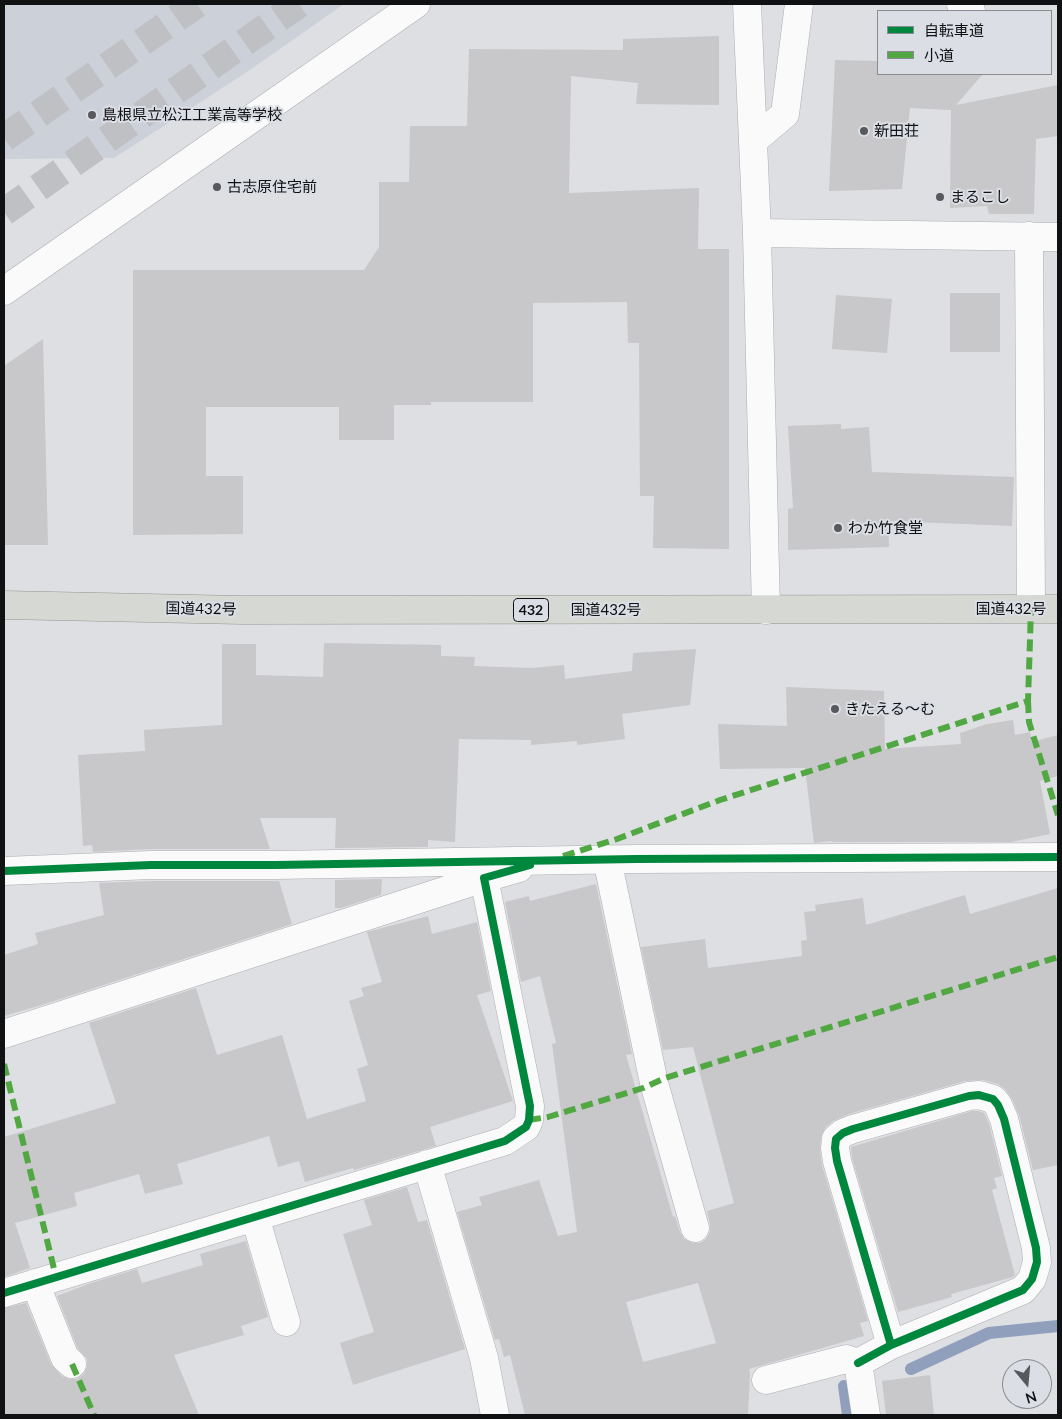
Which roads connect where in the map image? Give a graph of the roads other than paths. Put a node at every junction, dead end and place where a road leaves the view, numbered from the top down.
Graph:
1 (416, 4) edge
2 (747, 4) edge
3 (799, 4) edge
4 (753, 142) junction
5 (757, 234) junction
6 (1030, 236) junction
7 (1058, 237) edge
8 (4, 291) edge
9 (4, 605) edge
10 (1031, 609) junction
11 (1058, 609) edge
12 (766, 610) junction
13 (1058, 858) edge
14 (607, 859) junction
15 (547, 860) junction
16 (4, 871) edge
17 (484, 878) junction
18 (4, 1034) edge
19 (427, 1164) junction
20 (255, 1217) junction
21 (695, 1228) dead end
22 (35, 1284) junction
23 (4, 1293) edge
24 (286, 1322) dead end
25 (891, 1345) junction
26 (858, 1362) junction
27 (72, 1364) dead end
28 (766, 1380) dead end
29 (495, 1415) edge
30 (866, 1415) edge

1 - 8 street
2 - 4 street
3 - 4 street
4 - 5 street
5 - 6 street
5 - 12 street
6 - 7 street
6 - 10 street
9 - 12 highway, 国道432号 / 432
10 - 11 highway, 国道432号 / 432
10 - 12 highway, 国道432号 / 432
13 - 14 street
14 - 15 street
14 - 21 street
15 - 16 street
15 - 17 street
17 - 18 street
17 - 19 street
19 - 20 street
19 - 29 street
20 - 22 street
20 - 24 street
22 - 23 street
22 - 27 street
25 - 25 street
25 - 26 street
26 - 28 street
26 - 30 street

